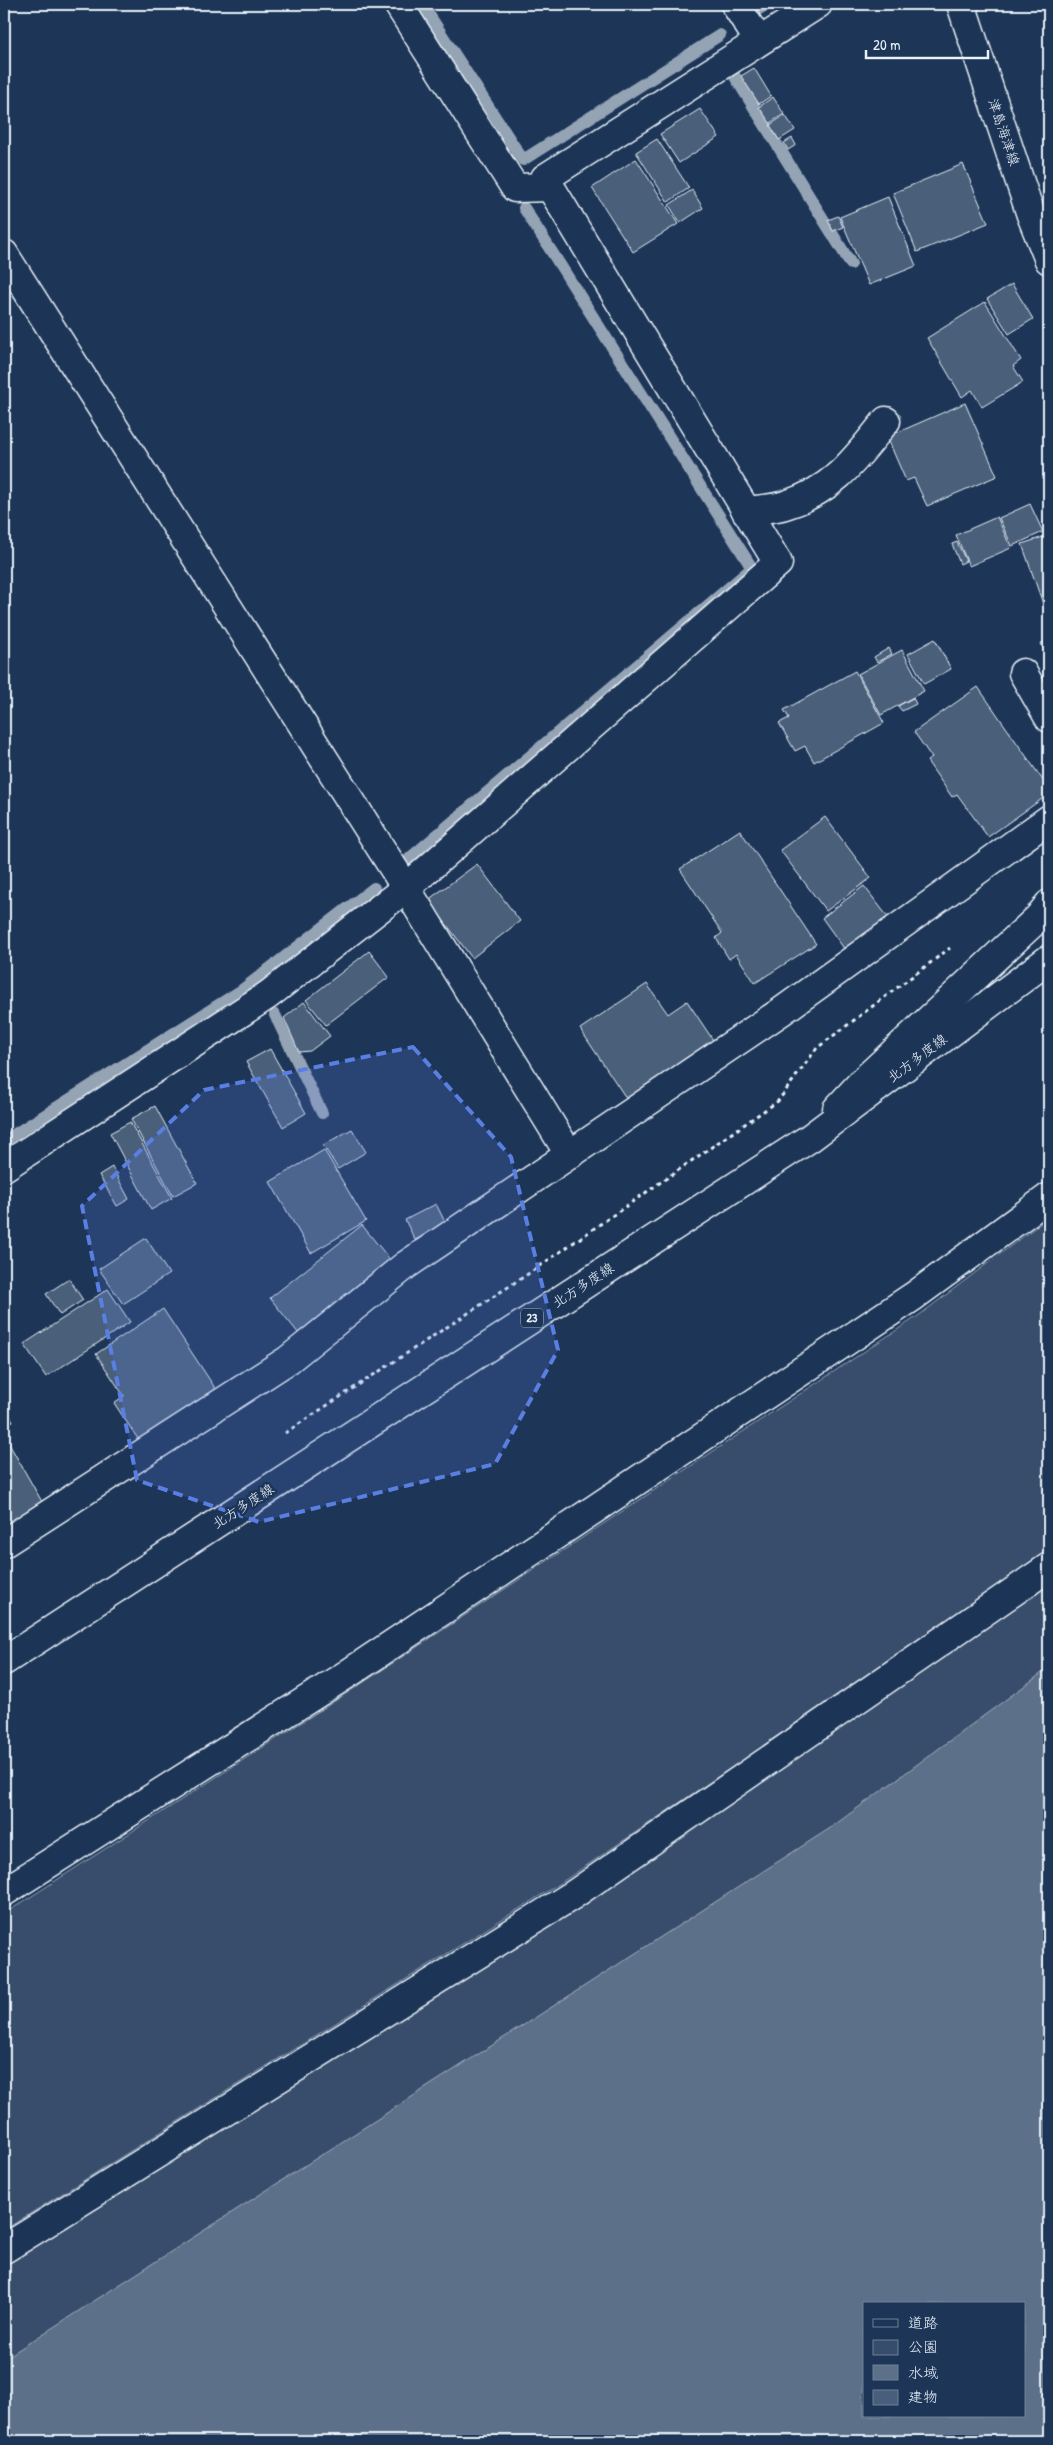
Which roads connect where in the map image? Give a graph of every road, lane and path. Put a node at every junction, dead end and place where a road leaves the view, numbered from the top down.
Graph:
1 (398, 4) edge
2 (735, 4) edge
3 (818, 4) edge
4 (961, 4) edge
5 (759, 41) junction
6 (550, 187) junction
7 (4, 254) edge
8 (1049, 260) edge
9 (886, 421) dead end
10 (746, 511) junction
11 (1022, 674) dead end
12 (1049, 718) edge
13 (1049, 819) edge
14 (406, 888) junction
15 (1049, 904) edge
16 (958, 942) dead end
17 (1049, 959) edge
18 (810, 1138) junction
19 (569, 1154) junction
20 (4, 1167) edge
21 (1049, 1197) edge
22 (284, 1434) dead end
23 (4, 1543) edge
24 (1049, 1567) edge
25 (4, 1660) edge
26 (4, 1892) edge
27 (4, 2249) edge

1 - 6 street
2 - 5 street
3 - 5 street
4 - 8 street, 津島海津線
5 - 6 street
6 - 10 street
7 - 14 street
9 - 10 street
10 - 14 street
11 - 12 street
13 - 19 street
14 - 19 street
14 - 20 street
15 - 18 street
16 - 22 path
17 - 18 street, 北方多度線 / 23
18 - 25 street, 北方多度線 / 23
19 - 23 street
21 - 26 street
24 - 27 street

